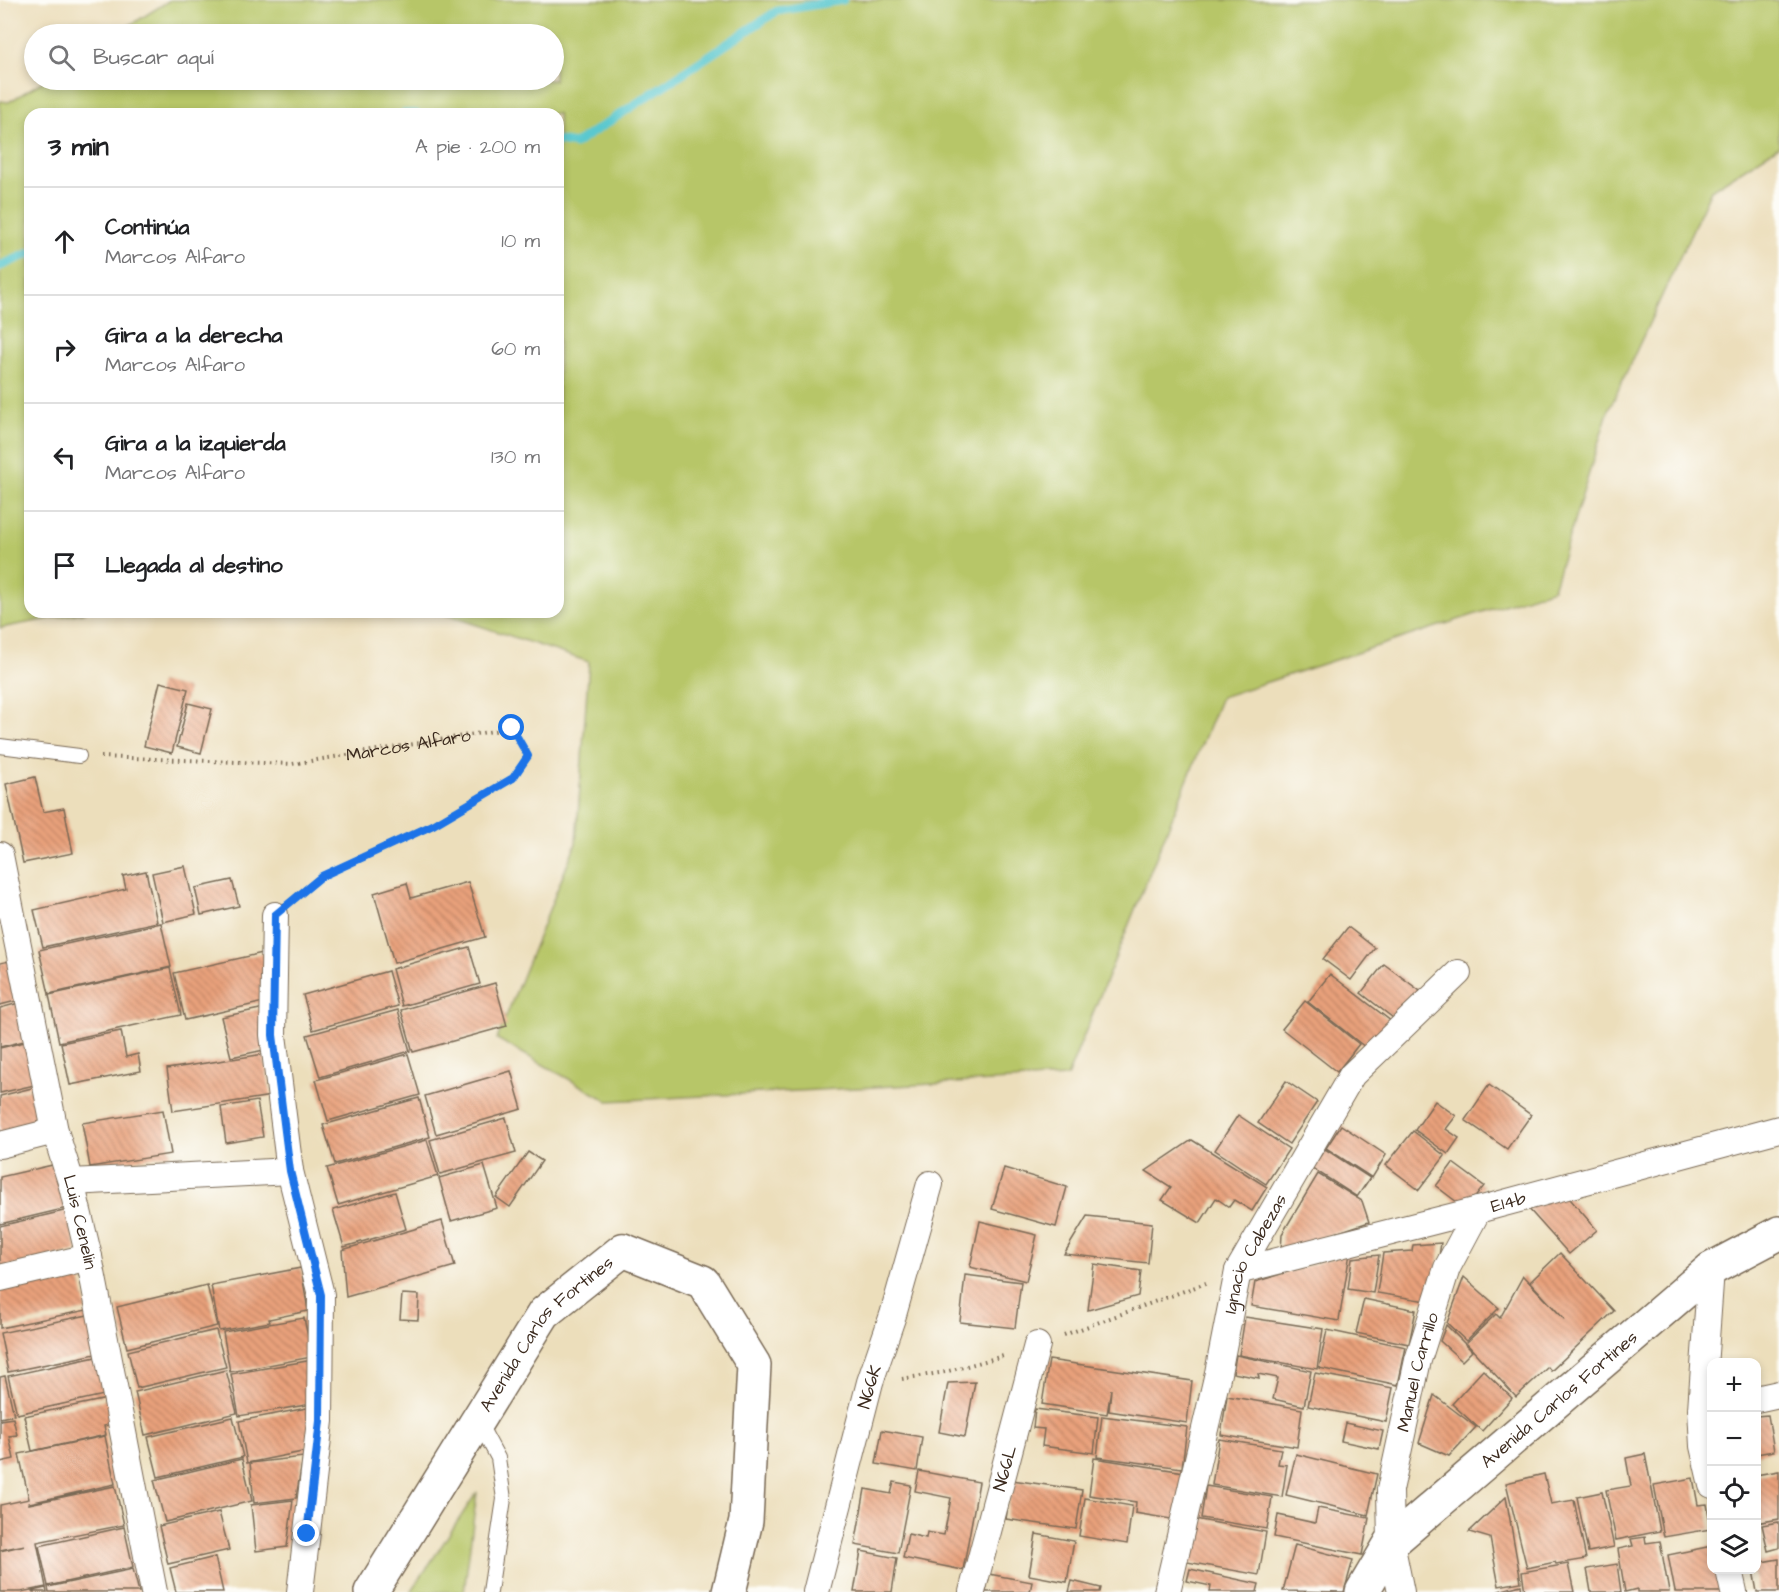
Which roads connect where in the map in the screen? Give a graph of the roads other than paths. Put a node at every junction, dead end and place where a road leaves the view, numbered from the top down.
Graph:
1 (0, 746) edge
2 (79, 756) road end
3 (0, 855) edge
4 (275, 915) road end
5 (1458, 973) dead end
6 (1779, 1129) edge
7 (55, 1131) junction
8 (0, 1144) edge
9 (290, 1171) junction
10 (71, 1182) junction
11 (930, 1184) dead end
12 (1478, 1210) junction
13 (1779, 1233) edge
14 (89, 1257) junction
15 (1711, 1269) junction
16 (1238, 1271) junction
17 (0, 1278) edge
18 (1037, 1345) dead end
19 (1779, 1394) edge
20 (1761, 1397) edge
21 (1706, 1408) edge
22 (478, 1420) junction
23 (1708, 1466) edge
24 (1390, 1543) junction
25 (1730, 1574) edge
26 (154, 1592) edge
27 (300, 1592) edge
28 (371, 1592) edge
29 (490, 1592) edge
30 (729, 1592) edge
31 (816, 1592) edge
32 (972, 1592) edge
33 (1167, 1592) edge
34 (1362, 1592) edge
35 (1401, 1592) edge
36 (1734, 1592) edge

1 - 2 lane
3 - 7 street, Luis Cenelin
4 - 9 street
5 - 16 street, Ignacio Cabezas
6 - 12 street, E14b
7 - 8 street
7 - 10 street, Luis Cenelin
9 - 10 street
9 - 27 street
10 - 14 street, Luis Cenelin
11 - 31 street, N66K
12 - 16 street, E14b
12 - 24 street, Manuel Carrillo
13 - 15 street, Avenida Carlos Fortines
14 - 17 street
14 - 26 street, Luis Cenelin
15 - 21 street
15 - 24 street, Avenida Carlos Fortines
16 - 33 street, Ignacio Cabezas
18 - 32 street, N66L
19 - 20 street
21 - 23 street
22 - 28 street, Avenida Carlos Fortines
22 - 29 lane
22 - 30 street, Avenida Carlos Fortines
24 - 34 street, Avenida Carlos Fortines
24 - 35 street, Manuel Carrillo
25 - 36 street

